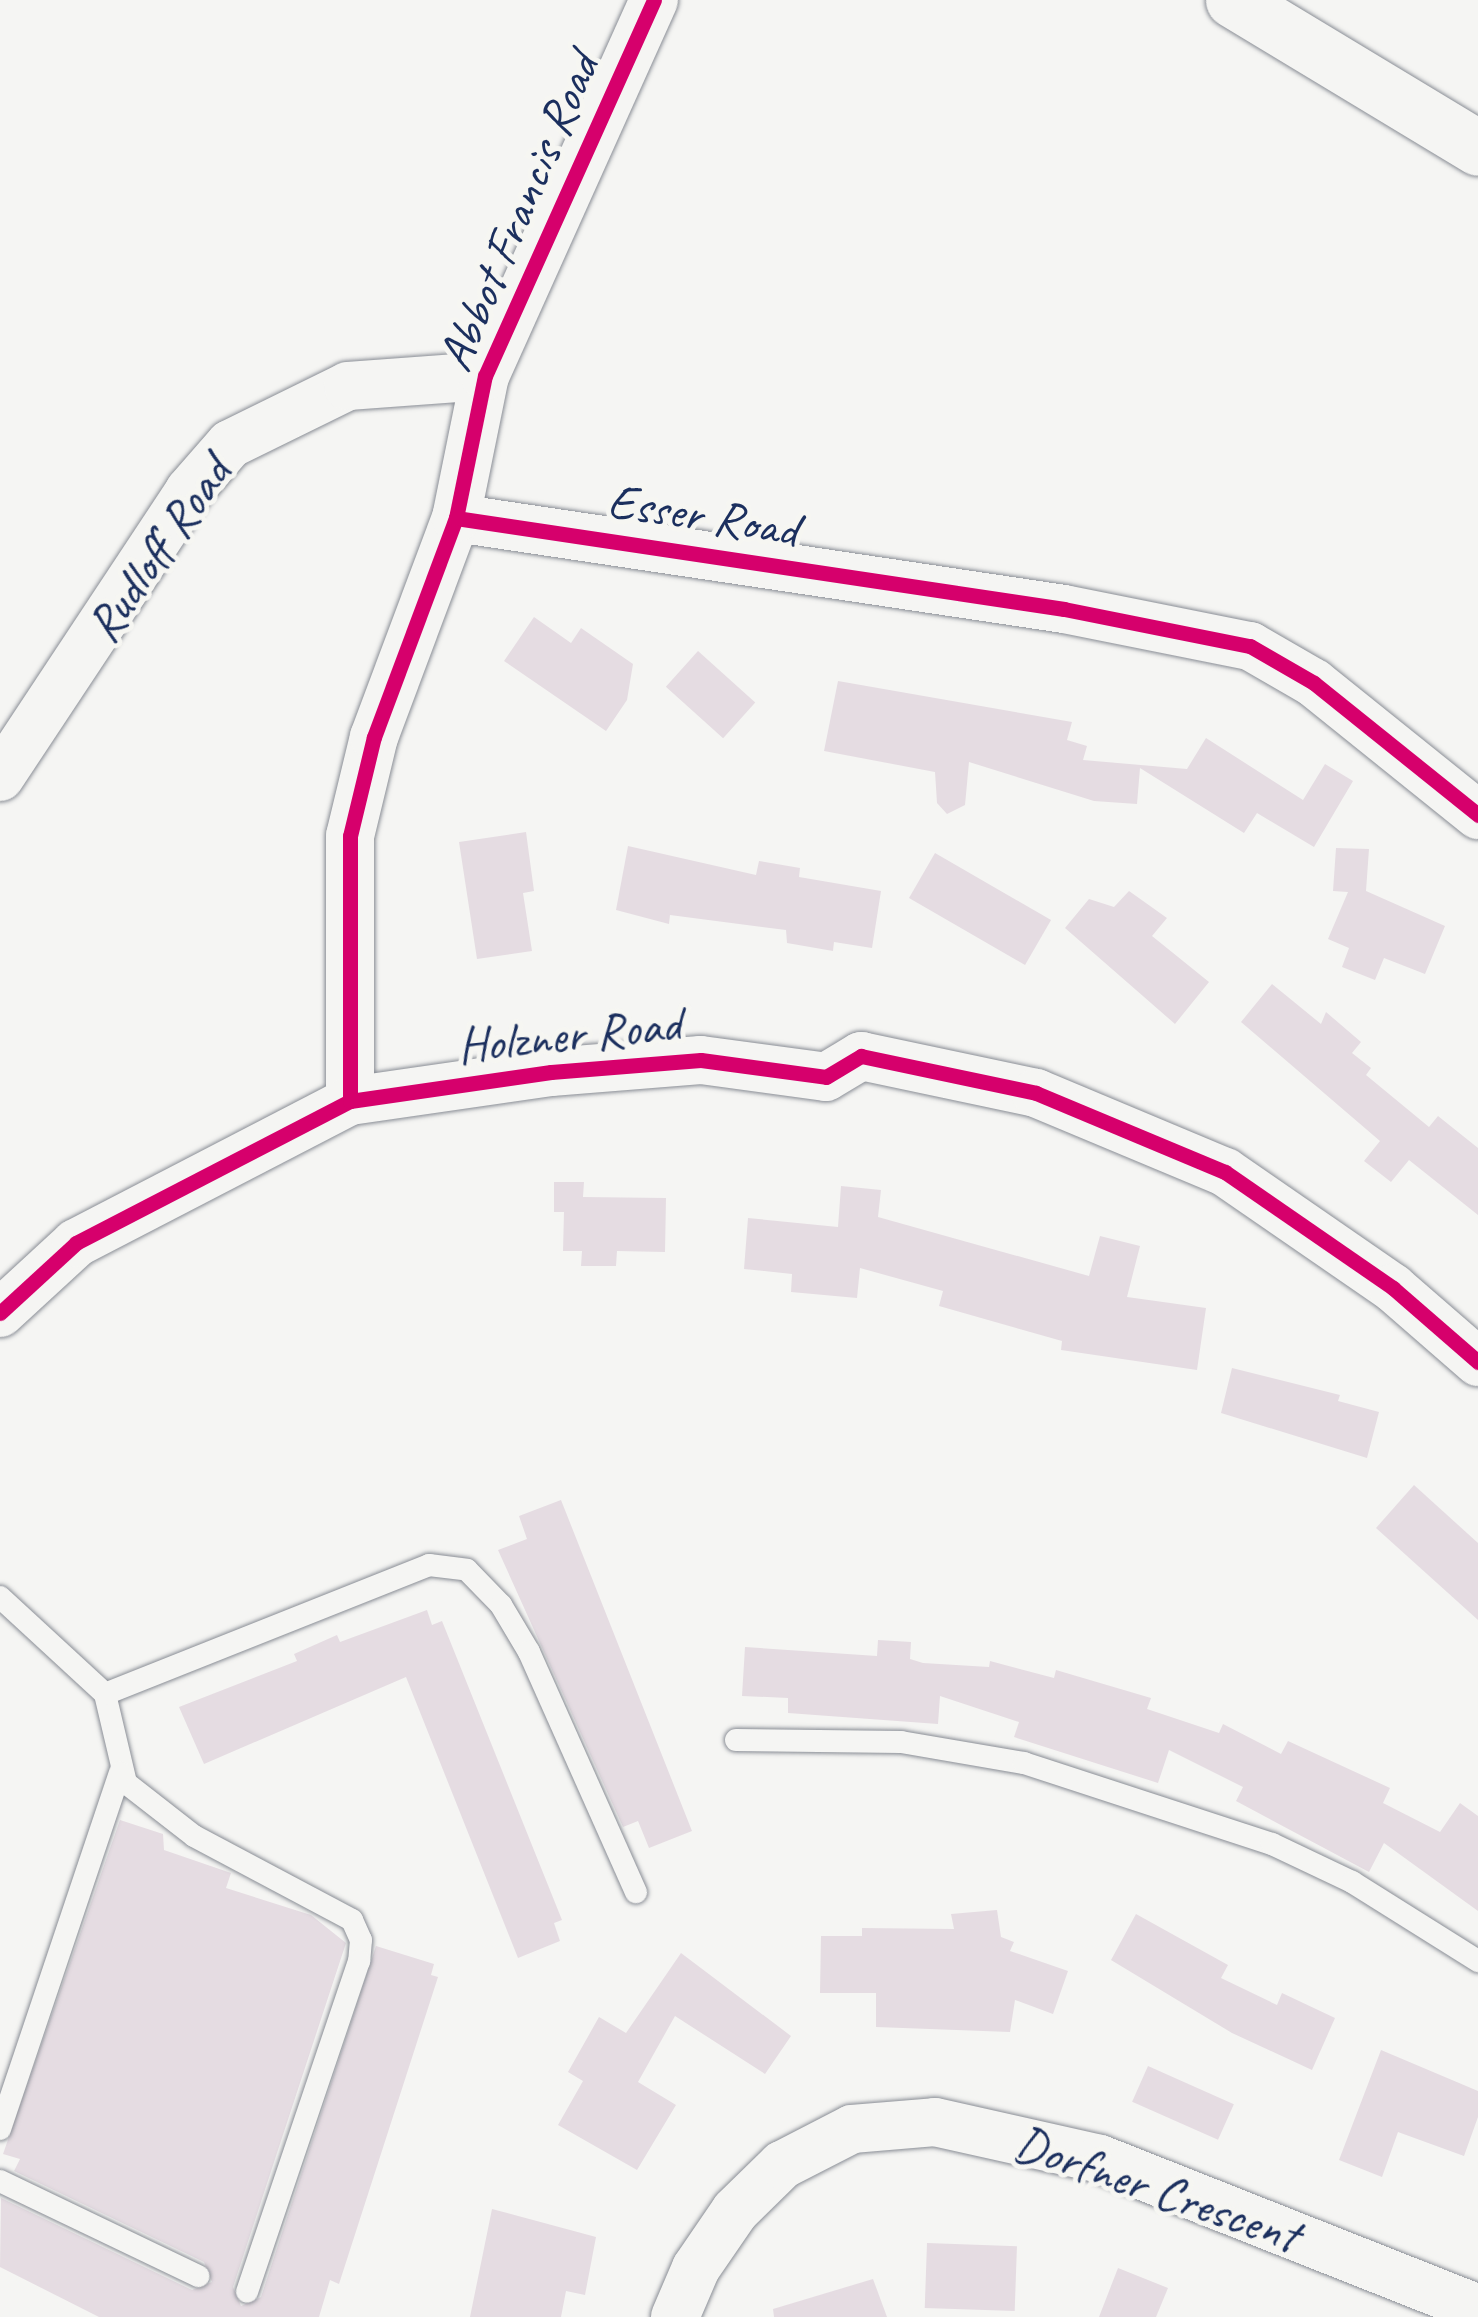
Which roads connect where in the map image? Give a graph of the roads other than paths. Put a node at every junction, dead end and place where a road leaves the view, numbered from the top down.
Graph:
1 (654, 0) edge
2 (1232, 0) edge
3 (1478, 148) edge
4 (485, 376) junction
5 (456, 518) junction
6 (0, 776) edge
7 (1478, 816) edge
8 (350, 1101) junction
9 (0, 1313) edge
10 (1478, 1362) edge
11 (0, 1596) edge
12 (104, 1694) junction
13 (736, 1740) dead end
14 (120, 1772) junction
15 (636, 1892) dead end
16 (1478, 1961) edge
17 (0, 2129) edge
18 (0, 2181) edge
19 (198, 2276) dead end
20 (247, 2292) dead end
21 (1478, 2309) edge
22 (675, 2317) edge

1 - 4 street, Abbot Francis Road
2 - 3 highway
4 - 5 street, Abbot Francis Road
4 - 6 street, Rudloff Road
5 - 7 street, Esser Road
5 - 8 street
8 - 9 street, Holzner Road
8 - 10 street, Holzner Road
11 - 12 lane
12 - 14 lane
12 - 15 lane
13 - 16 lane
14 - 17 lane
14 - 20 lane
18 - 19 lane
21 - 22 street, Dorfner Crescent

